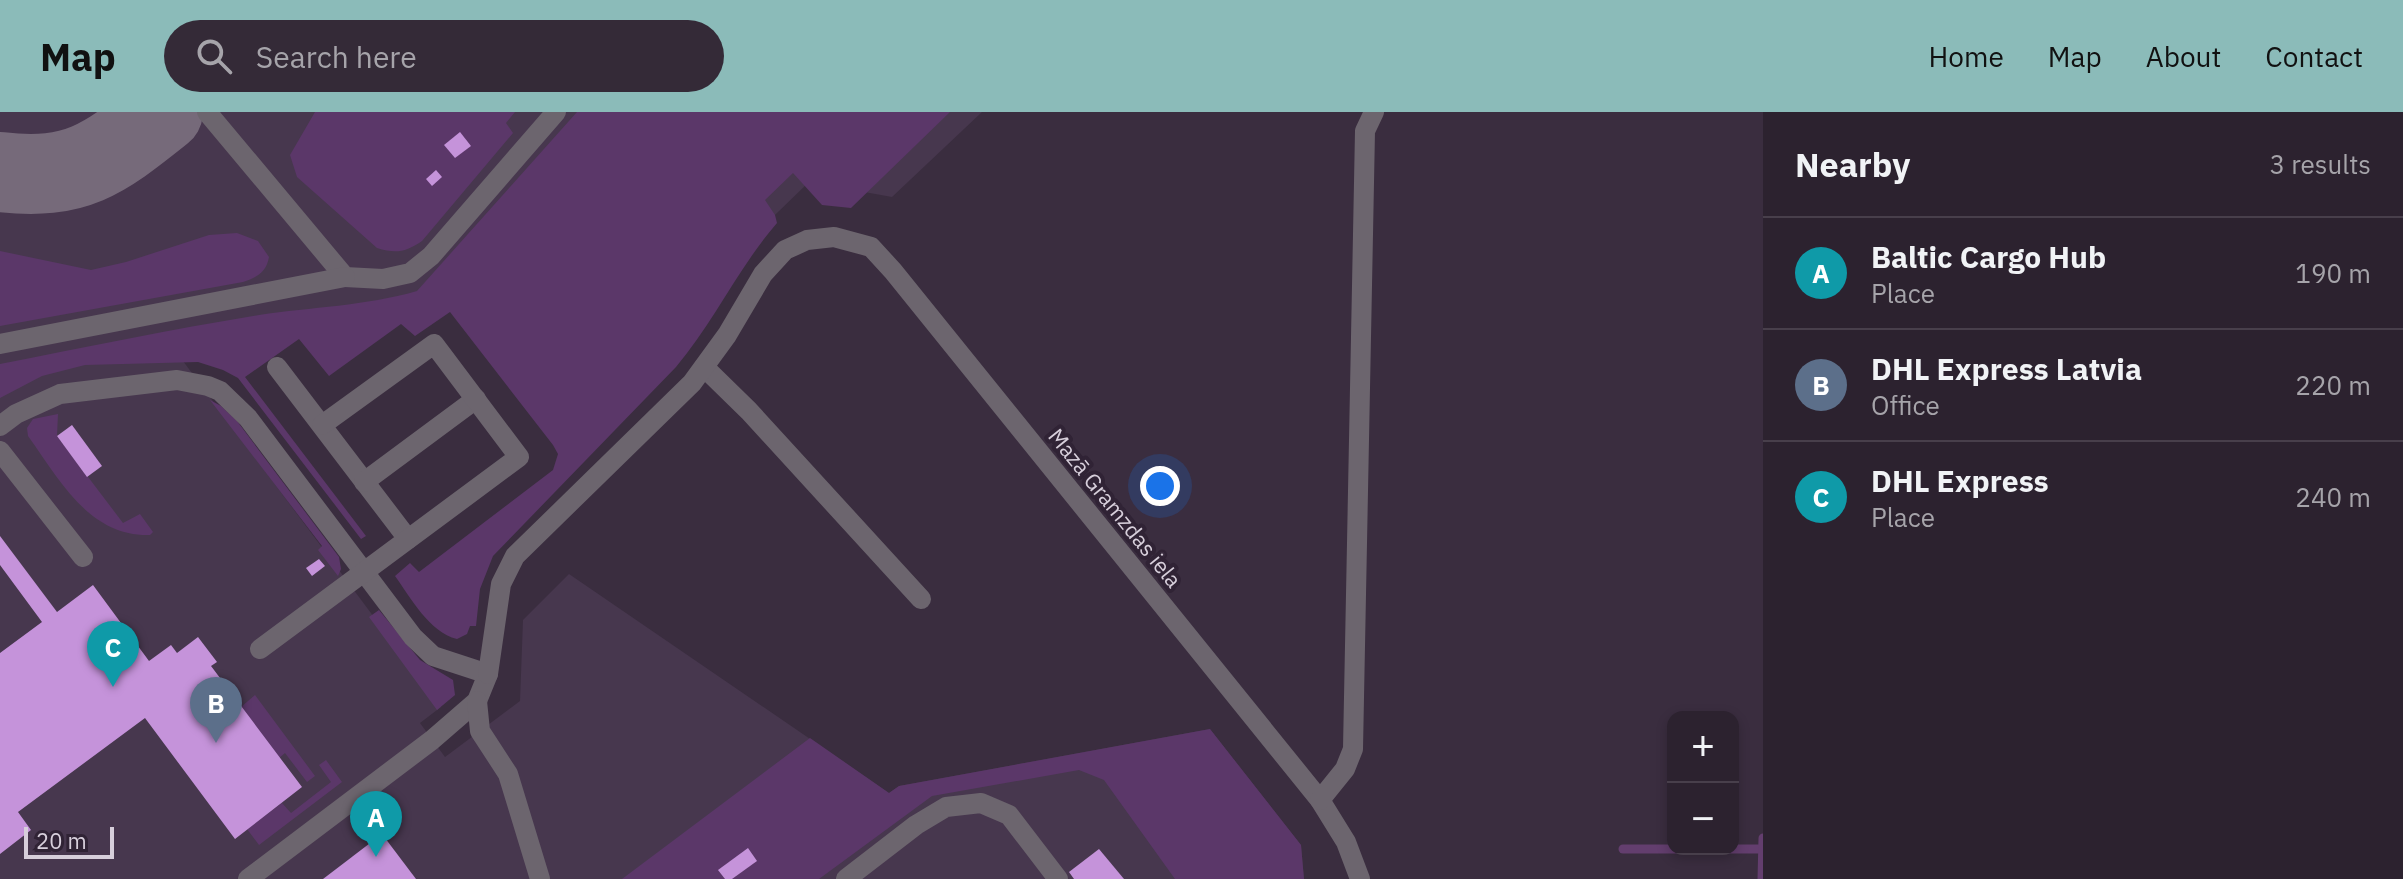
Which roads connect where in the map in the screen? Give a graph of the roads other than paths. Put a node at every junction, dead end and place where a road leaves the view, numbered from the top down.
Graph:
1 (207, 112) edge
2 (556, 112) edge
3 (1374, 112) edge
4 (345, 277) junction
5 (0, 344) edge
6 (277, 367) dead end
7 (704, 367) junction
8 (476, 399) junction
9 (322, 425) junction
10 (0, 426) edge
11 (0, 451) edge
12 (364, 482) junction
13 (408, 539) junction
14 (83, 557) dead end
15 (365, 572) junction
16 (921, 599) dead end
17 (260, 649) dead end
18 (488, 674) junction
19 (477, 701) junction
20 (1320, 800) junction
21 (248, 879) edge
22 (540, 879) edge
23 (846, 879) edge
24 (1058, 879) edge
25 (1360, 879) edge

1 - 4 street
2 - 4 street
3 - 20 street
4 - 5 street
6 - 9 street
7 - 16 street
7 - 18 street
7 - 20 street, Mazā Gramzdas iela
8 - 9 street
8 - 12 street
8 - 13 street
9 - 12 street
10 - 15 street
11 - 14 street
12 - 13 street
13 - 15 street
15 - 17 street
15 - 18 street
18 - 19 street
19 - 21 street
19 - 22 street
20 - 25 street, Mazā Gramzdas iela
23 - 24 street

